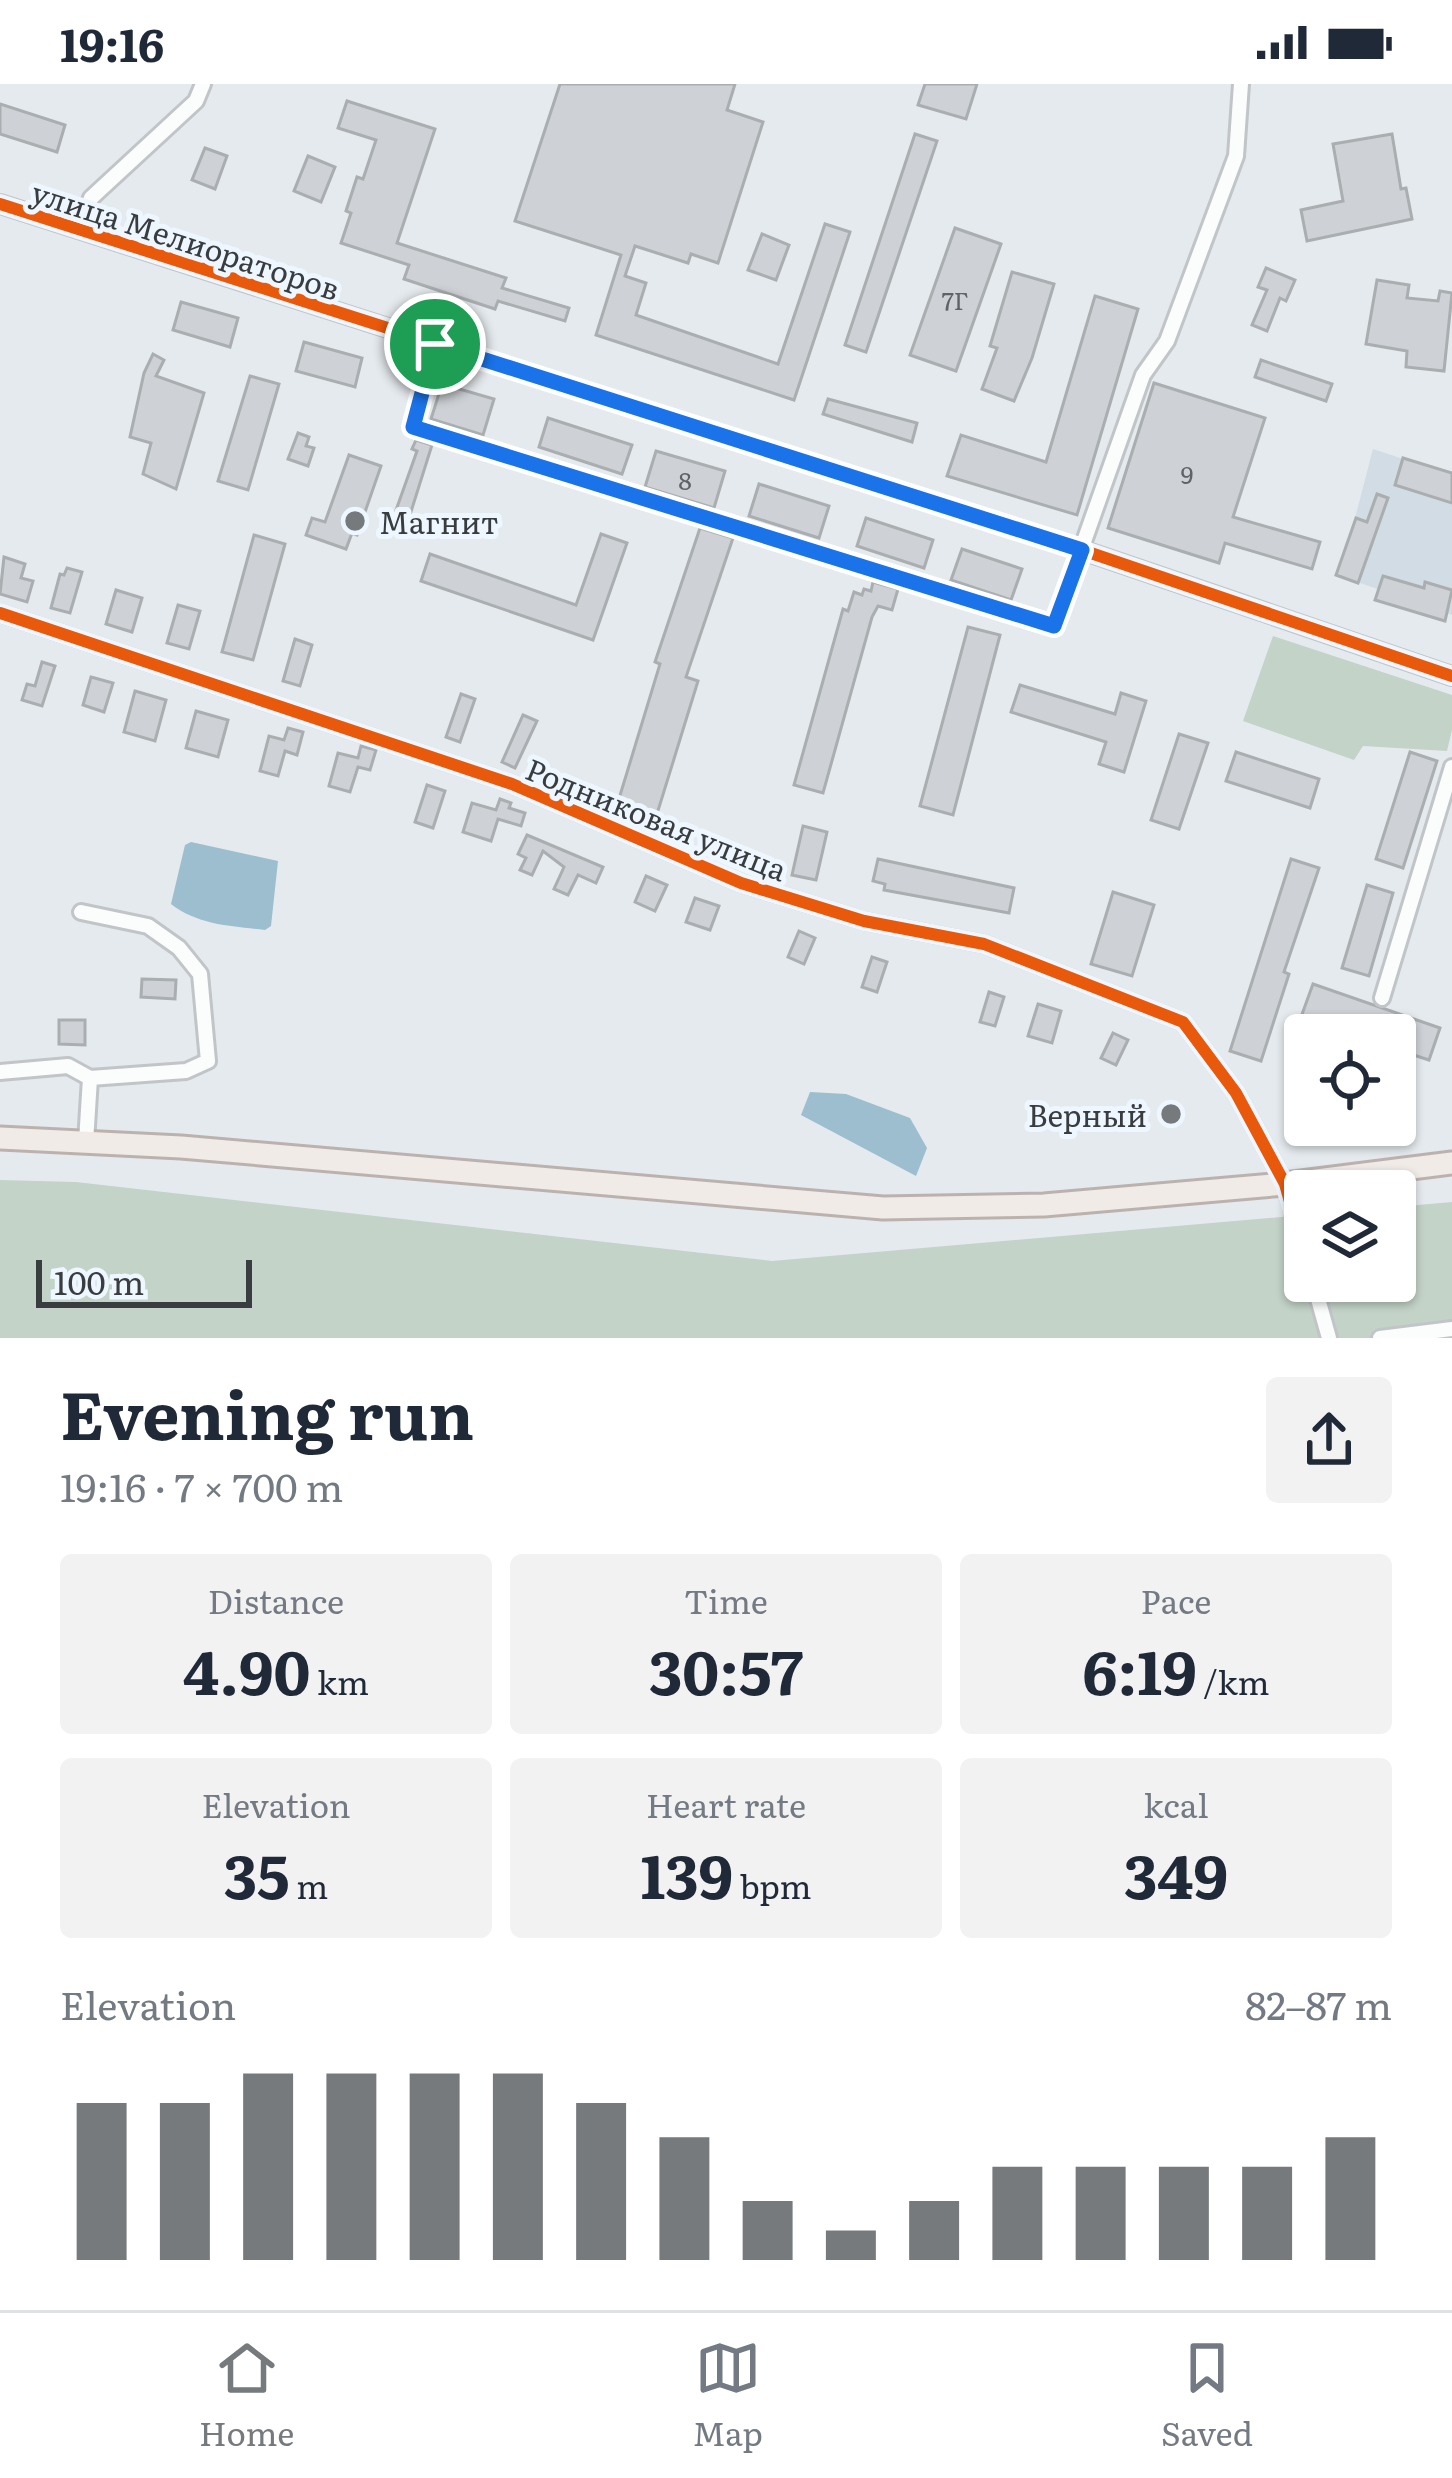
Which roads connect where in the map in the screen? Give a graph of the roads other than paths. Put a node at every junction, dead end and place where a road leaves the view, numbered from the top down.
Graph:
1 (203, 84) edge
2 (1240, 84) edge
3 (0, 204) edge
4 (79, 228) junction
5 (435, 344) junction
6 (1082, 550) junction
7 (0, 613) edge
8 (1452, 676) edge
9 (1452, 767) edge
10 (81, 912) dead end
11 (1382, 998) dead end
12 (0, 1072) edge
13 (90, 1078) junction
14 (0, 1138) edge
15 (86, 1142) junction
16 (1452, 1163) edge
17 (1396, 1170) edge
18 (1284, 1182) edge
19 (1284, 1184) edge
20 (1319, 1302) edge
21 (1452, 1329) edge
22 (1329, 1338) edge
23 (1380, 1338) edge

1 - 4 street
2 - 6 street
3 - 4 street, улица Мелиораторов
4 - 5 street, улица Мелиораторов
5 - 6 street, улица Мелиораторов
5 - 6 street
6 - 8 street, улица Мелиораторов
7 - 18 street, Родниковая улица
9 - 11 street
10 - 13 street
12 - 13 street
13 - 15 street
14 - 15 main road
15 - 19 main road
16 - 17 main road
20 - 22 street
21 - 23 street

